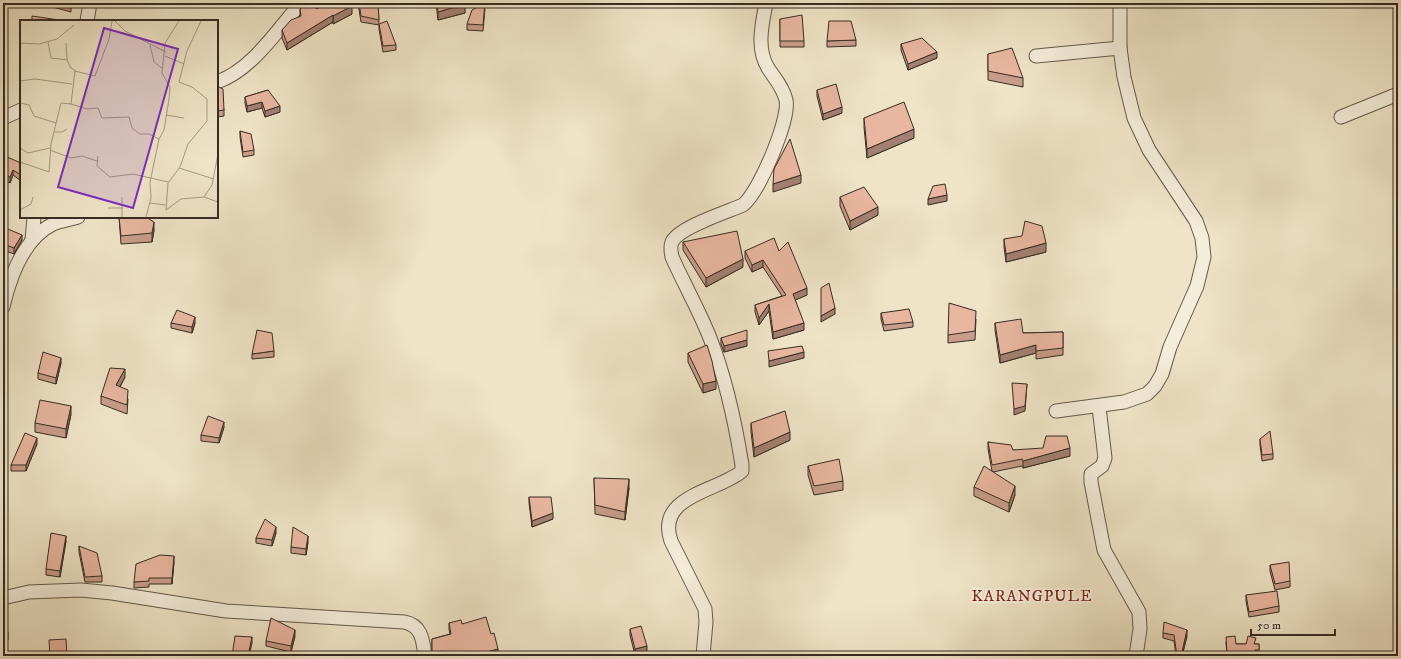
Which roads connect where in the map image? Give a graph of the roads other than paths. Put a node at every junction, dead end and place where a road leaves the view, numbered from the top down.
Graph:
1 (90, 3) edge
2 (301, 3) edge
3 (766, 3) edge
4 (1120, 3) edge
5 (87, 20) edge
6 (1120, 48) junction
7 (1036, 56) dead end
8 (218, 82) edge
9 (1398, 94) edge
10 (20, 110) edge
11 (1341, 117) dead end
12 (3, 118) edge
13 (34, 218) edge
14 (75, 218) edge
15 (32, 240) junction
16 (3, 307) edge
17 (1099, 407) junction
18 (1056, 412) dead end
19 (3, 598) edge
20 (426, 656) edge
21 (703, 656) edge
22 (1136, 656) edge

1 - 5 street
2 - 8 street
3 - 21 street
4 - 6 street
6 - 7 street
6 - 17 street
9 - 11 street
10 - 12 street
13 - 15 street
14 - 15 street
15 - 16 street
17 - 18 street
17 - 22 street
19 - 20 street

